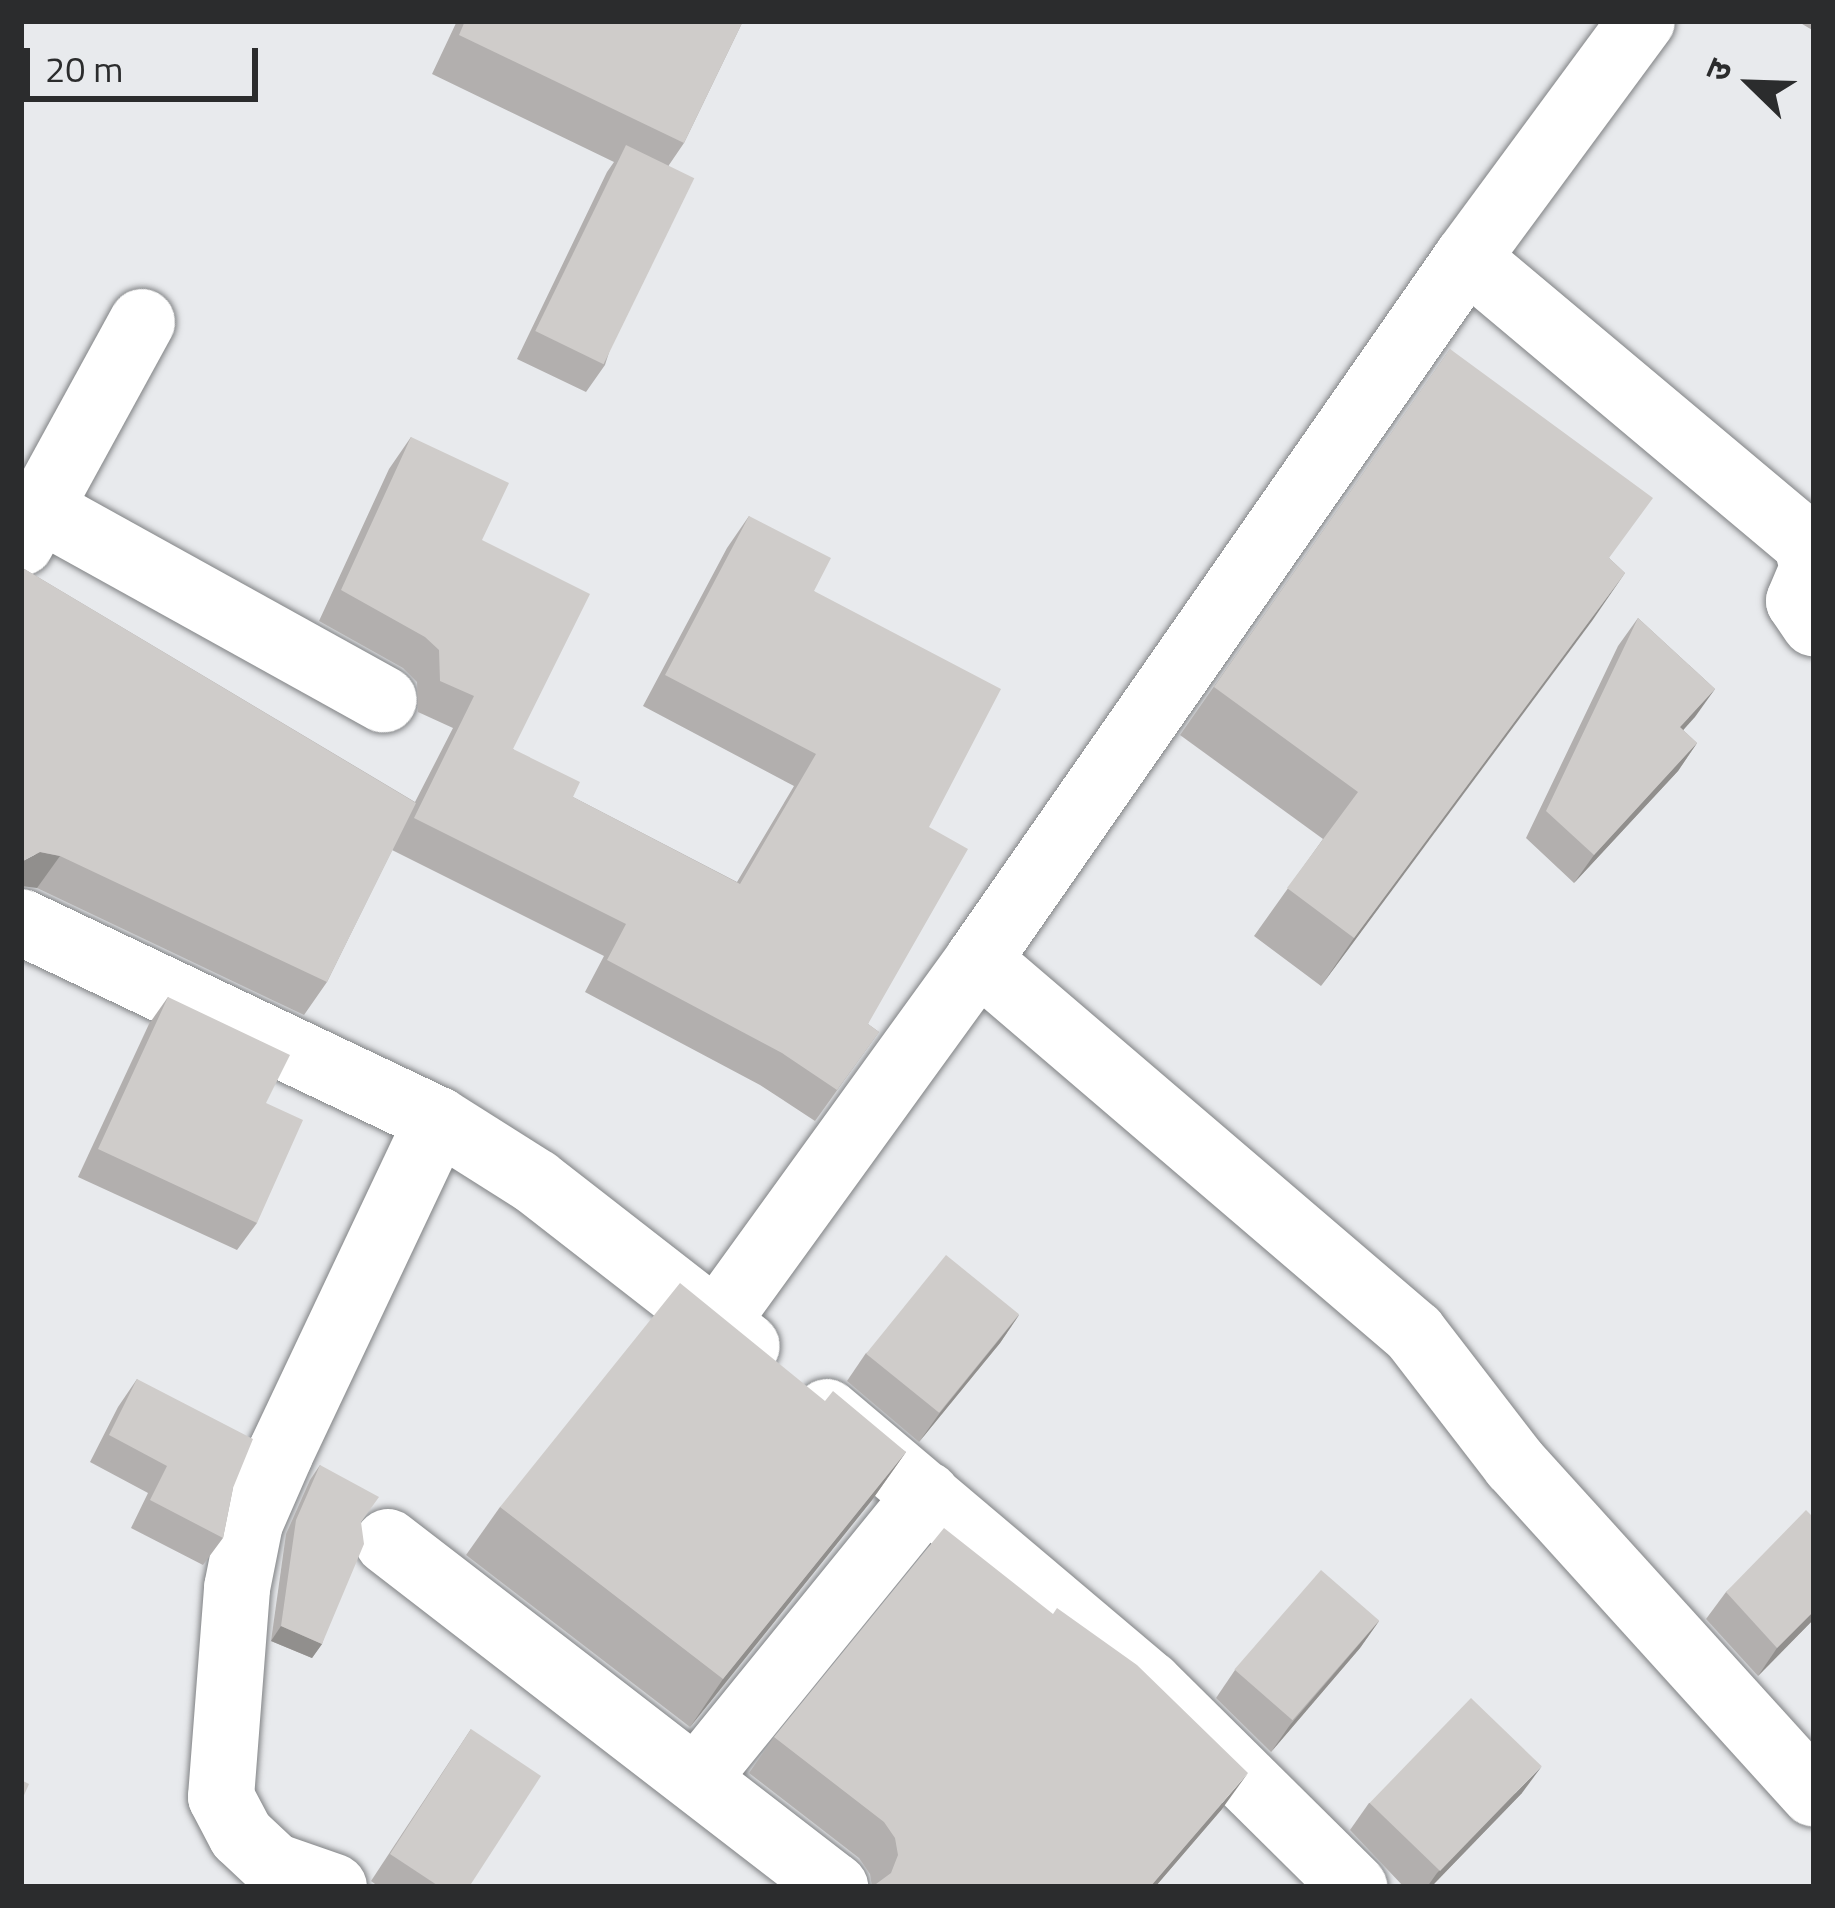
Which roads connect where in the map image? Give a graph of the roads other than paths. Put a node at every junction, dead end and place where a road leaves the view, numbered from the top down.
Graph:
1 (1642, 21) edge
2 (1467, 258) junction
3 (142, 322) dead end
4 (30, 526) edge
5 (1809, 605) edge
6 (384, 700) dead end
7 (21, 922) edge
8 (978, 960) junction
9 (438, 1120) junction
10 (717, 1321) junction
11 (927, 1495) junction
12 (388, 1542) dead end
13 (696, 1779) junction
14 (1814, 1794) edge
15 (334, 1887) edge
16 (835, 1887) edge
17 (1354, 1887) edge

1 - 2 street
2 - 5 street
2 - 8 street
3 - 4 street
4 - 6 street
7 - 9 street
8 - 10 street
8 - 14 street
9 - 10 street
9 - 15 street
10 - 11 street
11 - 13 street
11 - 17 street
12 - 13 street
13 - 16 street

